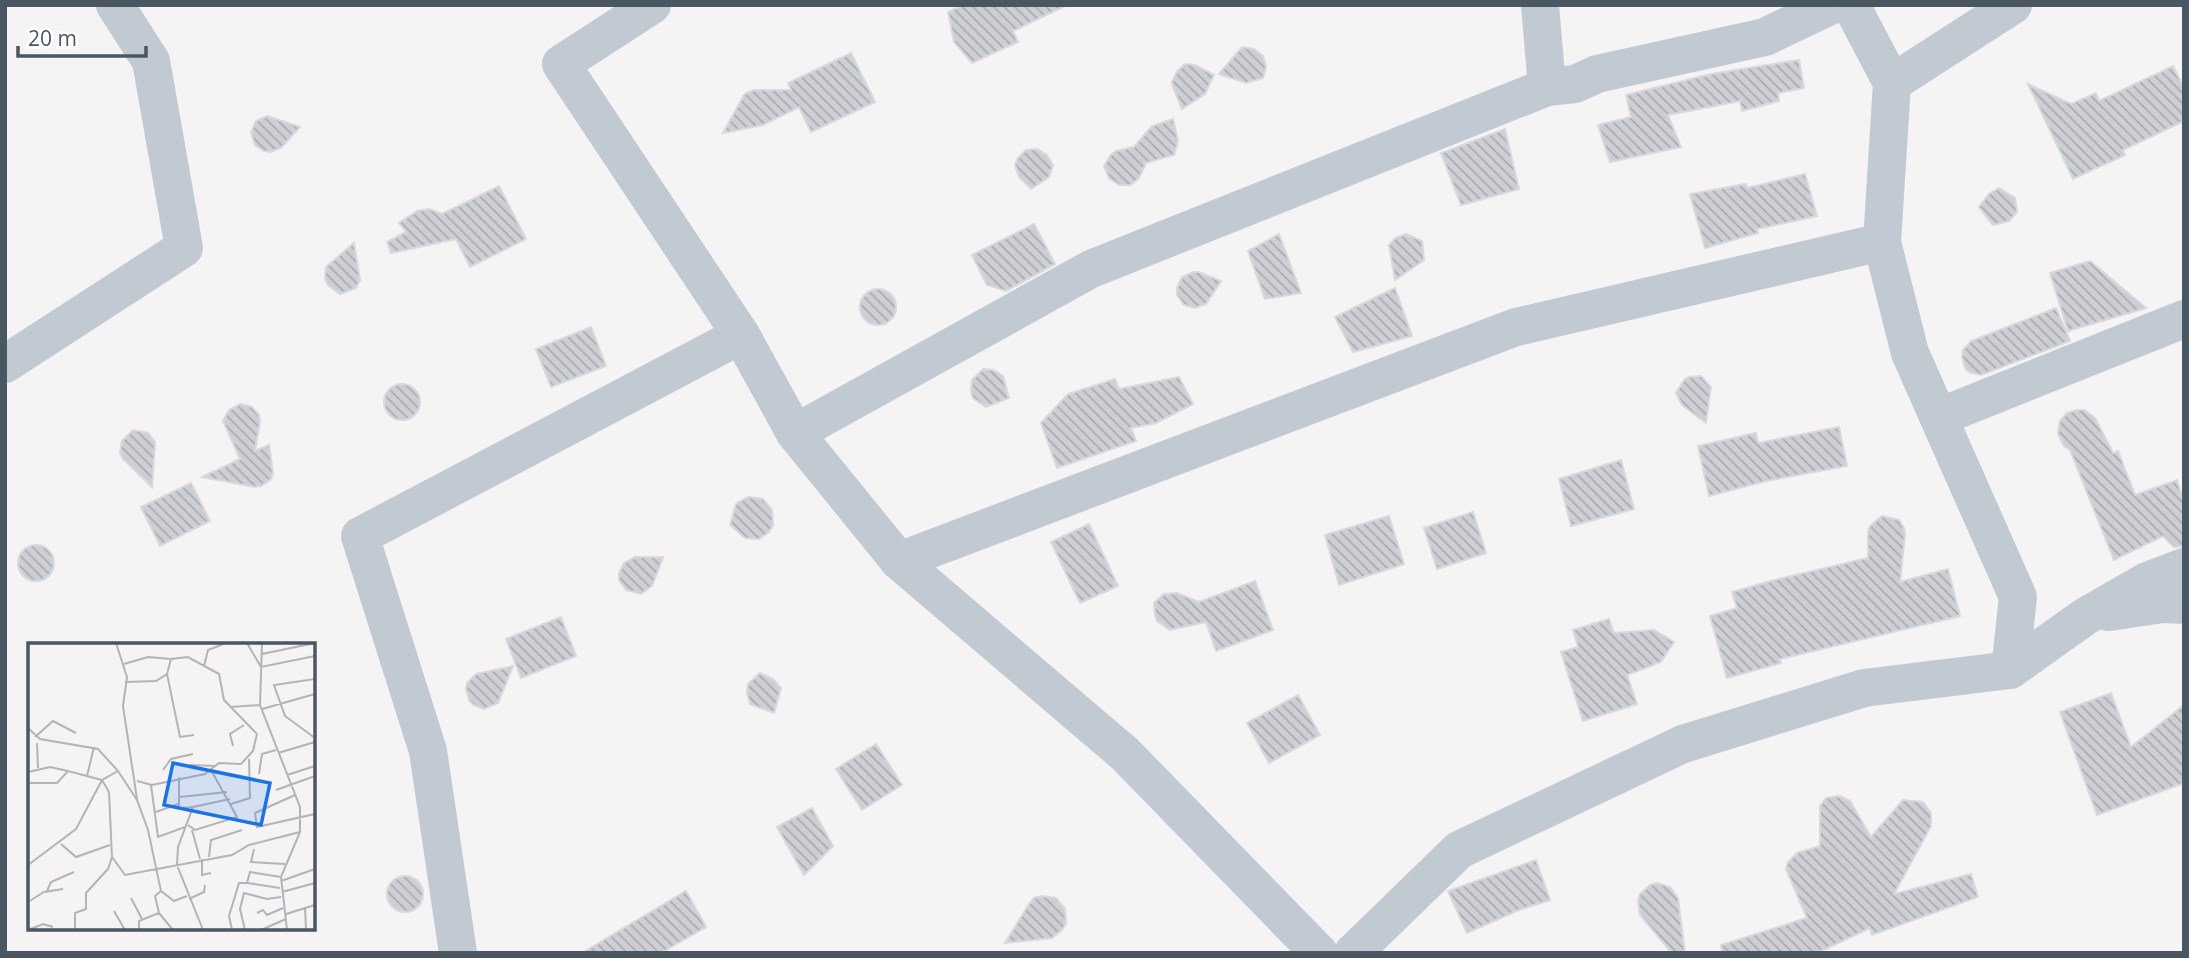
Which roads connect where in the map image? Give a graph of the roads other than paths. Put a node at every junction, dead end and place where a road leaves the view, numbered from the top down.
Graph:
1 (115, 5) edge
2 (652, 5) edge
3 (1540, 5) edge
4 (1832, 5) edge
5 (1851, 5) edge
6 (2013, 5) edge
7 (1892, 83) junction
8 (1547, 87) junction
9 (1882, 242) junction
10 (2184, 319) edge
11 (741, 335) junction
12 (5, 365) edge
13 (1938, 417) junction
14 (795, 433) junction
15 (899, 561) junction
16 (2184, 567) edge
17 (2184, 605) edge
18 (2086, 616) junction
19 (2010, 670) junction
20 (458, 953) edge
21 (1319, 953) edge
22 (1353, 953) edge

1 - 12 street
2 - 11 street
3 - 8 street
4 - 8 street
5 - 7 street
6 - 7 street
7 - 9 street
8 - 14 street
9 - 13 street
9 - 15 street
10 - 13 street
11 - 14 street
11 - 20 street
13 - 19 street
14 - 15 street
15 - 21 street
16 - 18 street
17 - 18 street
18 - 19 street
19 - 22 street

